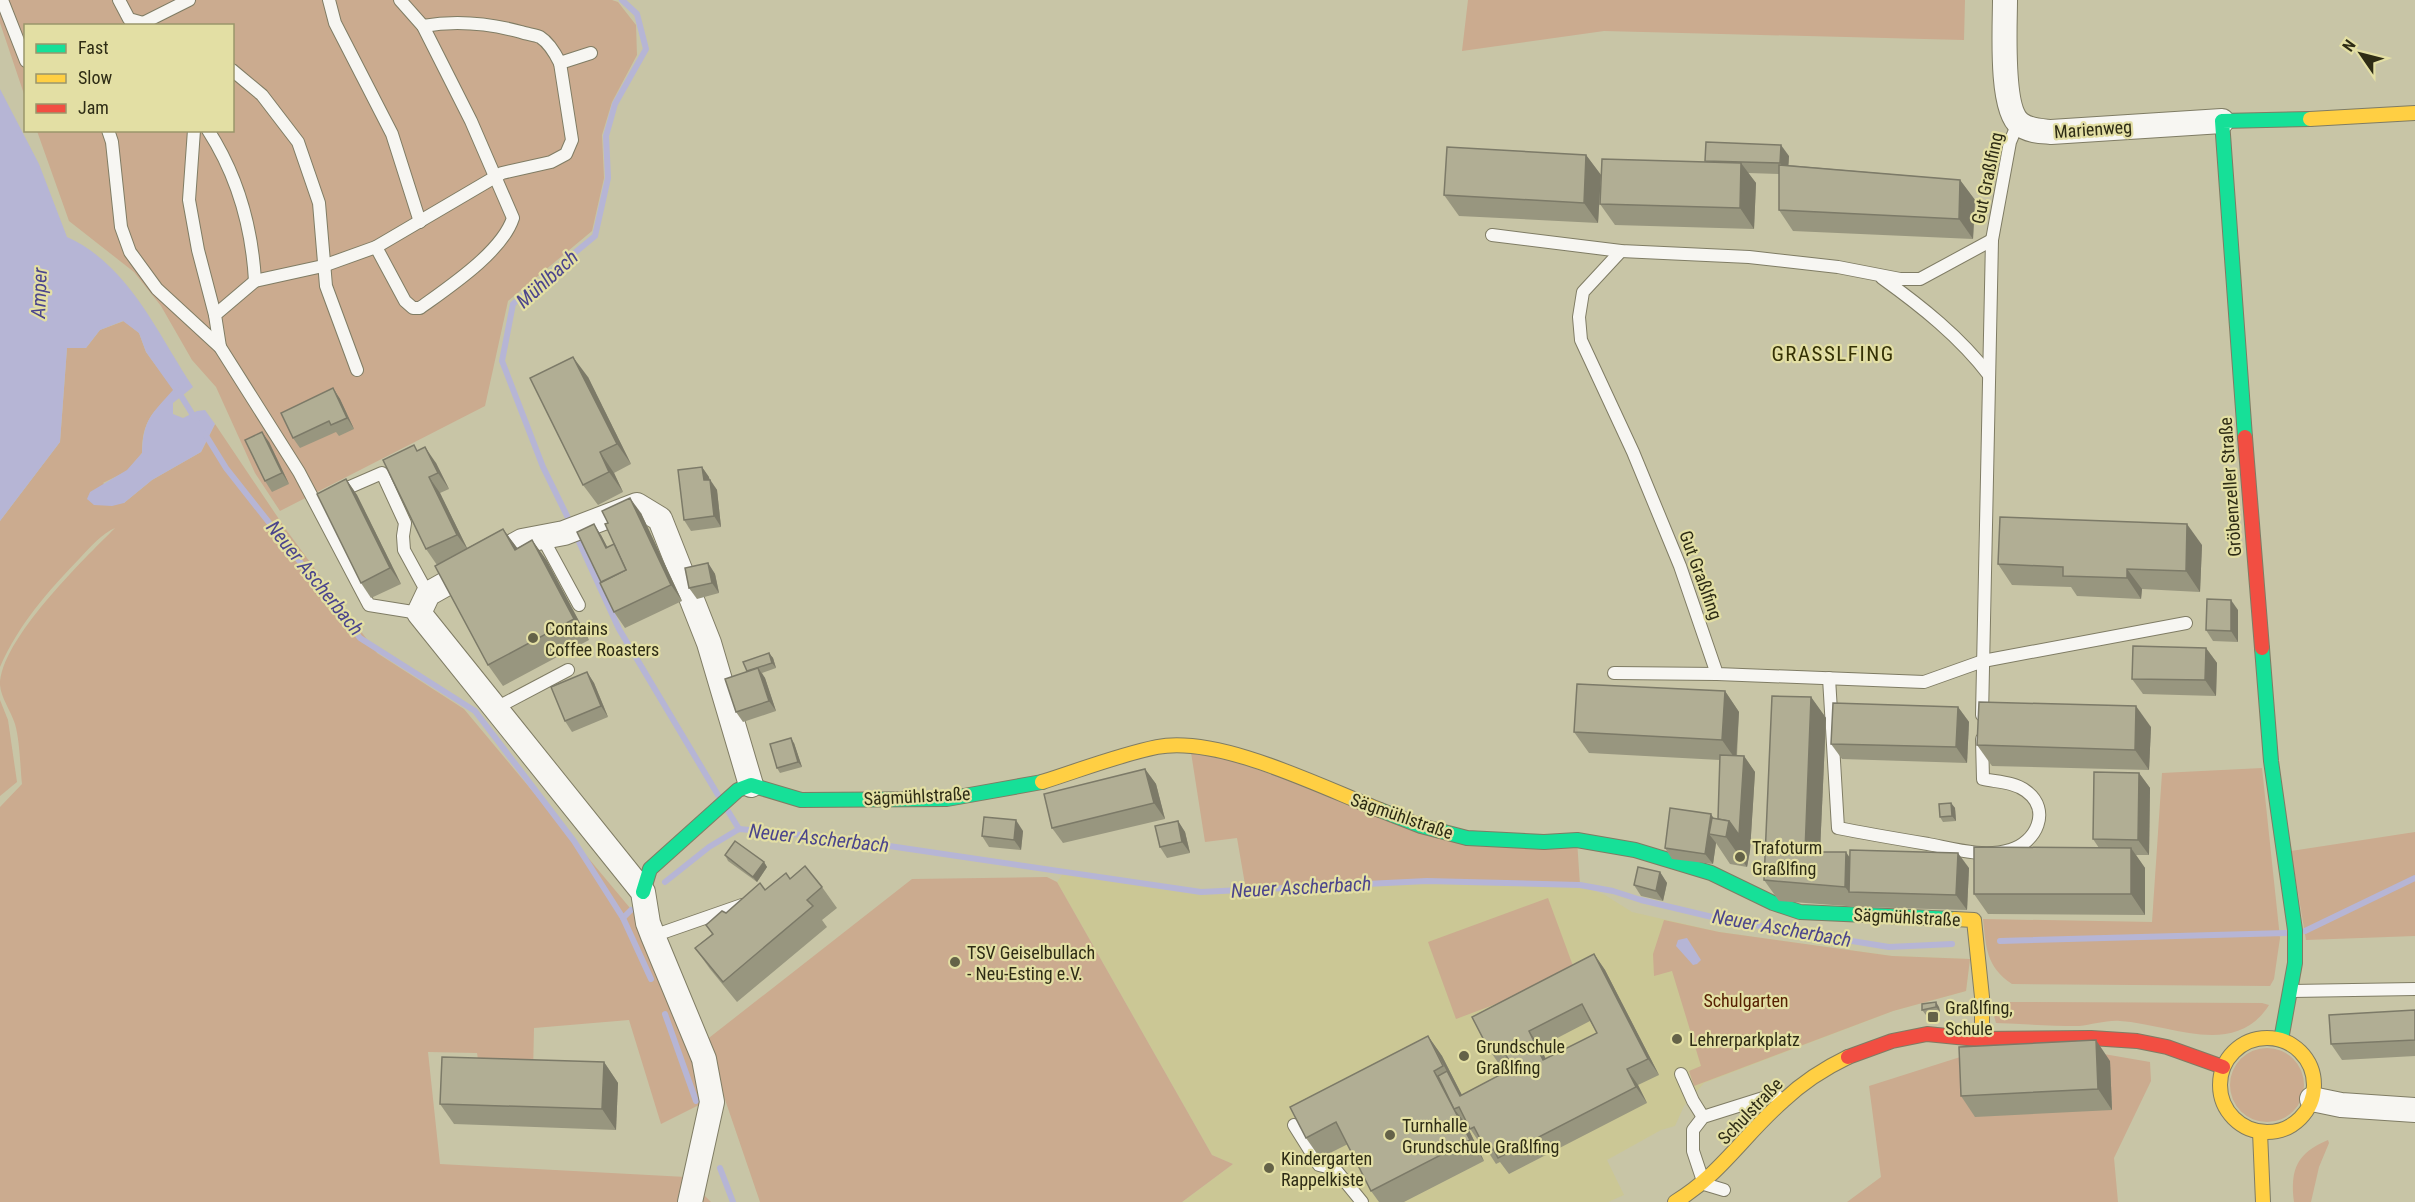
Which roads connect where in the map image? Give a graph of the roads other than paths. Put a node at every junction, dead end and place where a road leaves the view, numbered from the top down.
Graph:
1 (2, 0) edge
2 (119, 0) edge
3 (189, 0) edge
4 (329, 0) edge
5 (400, 0) edge
6 (2005, 0) edge
7 (144, 24) edge
8 (423, 26) junction
9 (591, 53) dead end
10 (24, 56) edge
11 (560, 63) junction
12 (234, 72) edge
13 (2415, 113) edge
14 (2223, 122) junction
15 (2018, 123) junction
16 (109, 132) edge
17 (194, 132) edge
18 (209, 132) edge
19 (494, 177) junction
20 (420, 222) junction
21 (1492, 235) dead end
22 (1992, 240) junction
23 (376, 248) junction
24 (1621, 251) junction
25 (323, 266) junction
26 (1878, 276) junction
27 (255, 281) junction
28 (215, 315) junction
29 (220, 347) junction
30 (357, 370) dead end
31 (1989, 375) junction
32 (315, 502) junction
33 (562, 532) junction
34 (424, 603) junction
35 (579, 605) dead end
36 (2186, 623) dead end
37 (1983, 661) junction
38 (568, 670) dead end
39 (1614, 673) dead end
40 (1717, 674) junction
41 (1829, 678) junction
42 (496, 708) junction
43 (745, 788) junction
44 (643, 892) junction
45 (759, 900) edge
46 (653, 936) junction
47 (2415, 989) edge
48 (2290, 991) junction
49 (1962, 1039) junction
50 (1982, 1039) junction
51 (2281, 1040) junction
52 (1934, 1051) dead end
53 (2223, 1067) junction
54 (1681, 1074) dead end
55 (1798, 1087) junction
56 (2312, 1099) junction
57 (2415, 1110) edge
58 (1704, 1118) junction
59 (1294, 1125) edge
60 (2260, 1132) junction
61 (1704, 1184) junction
62 (1728, 1186) joint
63 (690, 1202) edge
64 (1362, 1202) edge
65 (1675, 1202) edge
66 (1707, 1202) edge
67 (2263, 1202) edge

1 - 10 lane
2 - 7 lane
3 - 7 lane
4 - 20 lane
5 - 8 lane
6 - 15 street
8 - 11 lane
8 - 19 lane
9 - 11 lane
11 - 19 lane
12 - 25 lane
13 - 14 street
14 - 15 street, Marienweg
14 - 48 street, Gröbenzeller Straße
15 - 22 lane, Gut Graßlfing
16 - 29 lane
17 - 28 lane
18 - 27 lane
19 - 20 lane
19 - 23 lane
20 - 23 lane
21 - 24 lane, Gut Graßlfing
22 - 26 lane, Gut Graßlfing
22 - 31 lane, Gut Graßlfing
23 - 25 lane
24 - 26 lane, Gut Graßlfing
24 - 40 lane, Gut Graßlfing
25 - 27 lane
25 - 30 lane
26 - 31 lane
27 - 28 lane
28 - 29 lane
29 - 32 lane
31 - 37 lane, Gut Graßlfing
32 - 34 lane
32 - 34 lane
33 - 34 street
33 - 35 lane
33 - 43 street
34 - 42 street
36 - 37 lane
37 - 41 lane
37 - 41 lane, Gut Graßlfing
38 - 42 lane
39 - 40 lane
40 - 41 lane
42 - 44 street
43 - 44 street
43 - 50 street, Sägmühlstraße
44 - 46 street
45 - 46 lane
46 - 63 street
47 - 48 lane
48 - 51 street, Gröbenzeller Straße
49 - 50 street, Schulstraße
49 - 52 street, Schulstraße
49 - 55 street, Schulstraße
50 - 53 street, Schulstraße
51 - 53 street
51 - 56 street
53 - 60 street
54 - 58 lane
55 - 58 lane
55 - 61 street, Schulstraße
56 - 57 street
56 - 60 street
58 - 61 lane
59 - 64 lane
60 - 67 street
61 - 62 lane
61 - 65 street, Schulstraße
62 - 66 street

